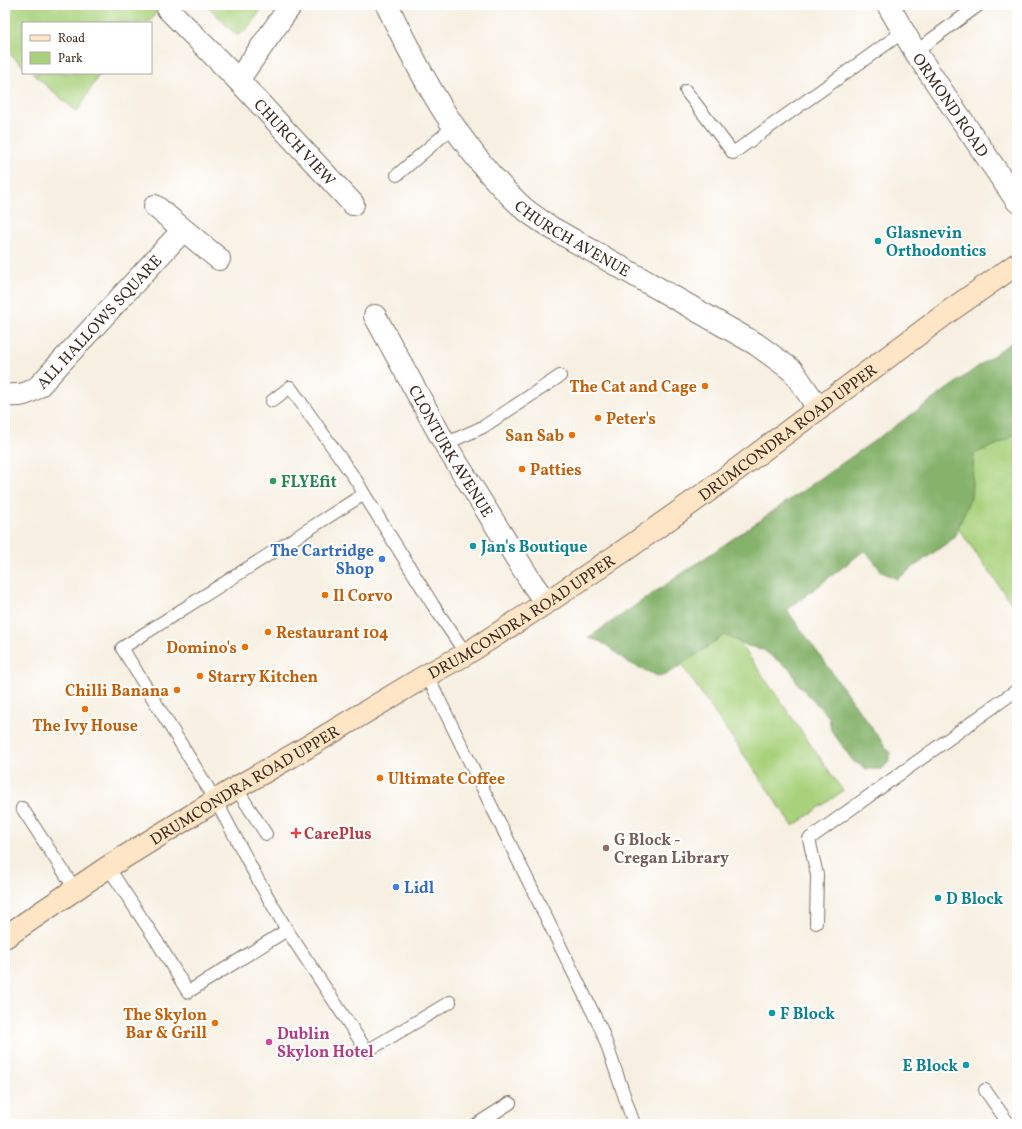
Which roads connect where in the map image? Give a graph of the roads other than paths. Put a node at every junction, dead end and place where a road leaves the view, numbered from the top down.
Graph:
1 (291, 5) edge
2 (387, 5) edge
3 (888, 5) edge
4 (979, 5) edge
5 (168, 9) dead end
6 (903, 32) junction
7 (916, 53) junction
8 (238, 80) junction
9 (686, 91) dead end
10 (453, 127) junction
11 (397, 175) dead end
12 (1017, 201) edge
13 (353, 204) dead end
14 (155, 206) dead end
15 (183, 230) junction
16 (219, 259) dead end
17 (1017, 264) edge
18 (375, 316) dead end
19 (560, 376) dead end
20 (5, 395) edge
21 (272, 401) dead end
22 (819, 409) junction
23 (445, 444) junction
24 (364, 494) junction
25 (546, 602) junction
26 (466, 654) junction
27 (428, 675) junction
28 (1017, 690) edge
29 (236, 788) junction
30 (216, 801) junction
31 (22, 808) dead end
32 (266, 834) dead end
33 (108, 867) junction
34 (75, 889) junction
35 (816, 923) dead end
36 (287, 930) junction
37 (5, 937) edge
38 (450, 1002) dead end
39 (985, 1090) dead end
40 (510, 1103) dead end
41 (477, 1124) edge
42 (634, 1124) edge
43 (1009, 1124) edge

1 - 8 street
2 - 10 street, CHURCH AVENUE
3 - 6 street, ORMOND ROAD
4 - 7 lane
5 - 8 street, CHURCH VIEW
6 - 7 street, ORMOND ROAD
6 - 9 lane
7 - 12 street, ORMOND ROAD
8 - 13 street, CHURCH VIEW
10 - 11 lane
10 - 22 street, CHURCH AVENUE
14 - 15 street
15 - 16 street
15 - 20 street, ALL HALLOWS SQUARE
17 - 22 main road, DRUMCONDRA ROAD UPPER
18 - 23 street, CLONTURK AVENUE
19 - 23 lane
21 - 24 lane
22 - 25 main road, DRUMCONDRA ROAD UPPER
23 - 25 street, CLONTURK AVENUE
24 - 26 lane
24 - 30 lane
25 - 26 main road, DRUMCONDRA ROAD UPPER
26 - 27 main road, DRUMCONDRA ROAD UPPER
27 - 29 main road, DRUMCONDRA ROAD UPPER
27 - 42 lane
28 - 35 lane
29 - 30 main road, DRUMCONDRA ROAD UPPER
29 - 32 lane
30 - 33 main road, DRUMCONDRA ROAD UPPER
30 - 36 lane
31 - 34 lane
33 - 34 main road, DRUMCONDRA ROAD UPPER
33 - 36 lane
34 - 37 main road, DRUMCONDRA ROAD UPPER
36 - 38 lane
39 - 43 lane
40 - 41 lane

